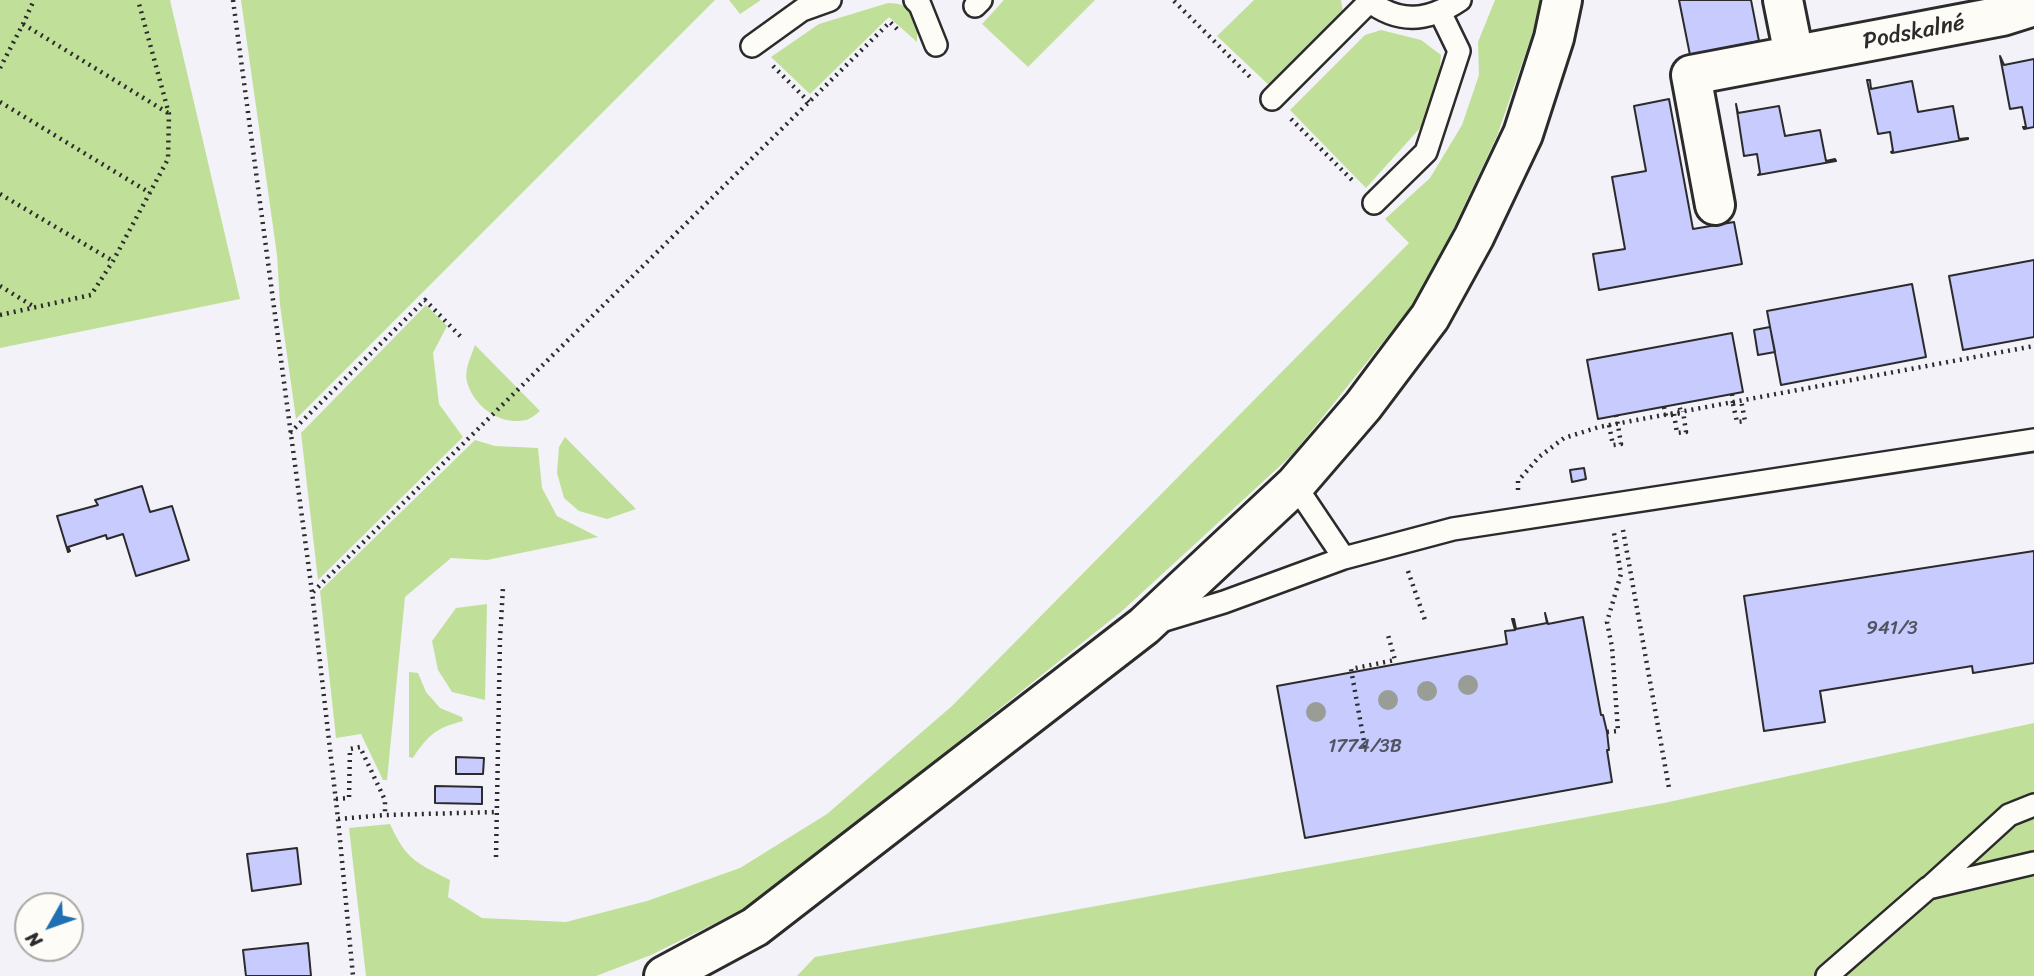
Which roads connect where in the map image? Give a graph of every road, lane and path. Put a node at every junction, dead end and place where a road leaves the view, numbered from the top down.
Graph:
1 (34, 0) edge
2 (138, 0) edge
3 (233, 0) edge
4 (830, 0) edge
5 (915, 0) edge
6 (1460, 0) edge
7 (1562, 0) edge
8 (1783, 0) edge
9 (1174, 1) edge
10 (1368, 1) edge
11 (2034, 6) edge
12 (1440, 12) junction
13 (23, 24) junction
14 (898, 30) dead end
15 (936, 45) dead end
16 (752, 46) dead end
17 (1794, 55) junction
18 (1237, 64) dead end
19 (0, 68) edge
20 (1272, 99) dead end
21 (0, 102) edge
22 (169, 114) junction
23 (1313, 141) dead end
24 (1333, 160) dead end
25 (150, 193) junction
26 (0, 194) edge
27 (1374, 203) dead end
28 (1715, 205) dead end
29 (113, 261) junction
30 (0, 286) edge
31 (36, 308) junction
32 (0, 315) edge
33 (461, 337) dead end
34 (2016, 341) dead end
35 (1990, 345) dead end
36 (2034, 346) edge
37 (2017, 349) junction
38 (1991, 354) junction
39 (1899, 363) dead end
40 (1873, 367) dead end
41 (1901, 370) junction
42 (1833, 375) dead end
43 (1875, 375) junction
44 (1807, 380) dead end
45 (1835, 383) junction
46 (1809, 388) junction
47 (1732, 394) dead end
48 (1725, 396) dead end
49 (1741, 400) junction
50 (1686, 403) dead end
51 (1726, 403) junction
52 (1679, 404) dead end
53 (1664, 407) dead end
54 (1657, 408) dead end
55 (1685, 411) junction
56 (1674, 414) junction
57 (1616, 415) dead end
58 (1659, 415) junction
59 (1609, 417) dead end
60 (1610, 424) junction
61 (290, 433) junction
62 (2034, 440) edge
63 (1296, 485) junction
64 (1520, 519) junction
65 (1623, 530) dead end
66 (1614, 532) dead end
67 (1344, 558) junction
68 (1408, 571) dead end
69 (503, 587) dead end
70 (312, 593) junction
71 (1426, 623) dead end
72 (1144, 626) junction
73 (1388, 635) dead end
74 (1606, 732) dead end
75 (1365, 747) dead end
76 (1669, 788) dead end
77 (336, 799) junction
78 (2034, 805) edge
79 (497, 812) junction
80 (384, 815) junction
81 (338, 819) junction
82 (496, 857) dead end
83 (2034, 863) edge
84 (1928, 888) junction
85 (353, 976) edge
86 (664, 976) edge
87 (1827, 976) edge

1 - 13 path
2 - 22 path
3 - 61 path
4 - 16 lane
5 - 15 lane
6 - 12 lane
7 - 63 street
8 - 17 street
9 - 18 path
10 - 12 lane
10 - 20 lane
11 - 17 street, Podskalné
12 - 27 lane
13 - 19 path
13 - 22 path
14 - 70 path
17 - 28 street, Podskalné
21 - 25 path
22 - 25 path
23 - 24 path
25 - 29 path
26 - 29 path
29 - 31 path
30 - 31 path
31 - 32 path
33 - 61 path
34 - 37 path
35 - 38 path
36 - 37 path
37 - 38 path
38 - 41 path
39 - 41 path
40 - 43 path
41 - 43 path
42 - 45 path
43 - 45 path
44 - 46 path
45 - 46 path
46 - 49 path
47 - 49 path, bridge
48 - 51 path
49 - 51 path
50 - 55 path
51 - 55 path
52 - 56 path, bridge
53 - 56 path, bridge
54 - 58 path
55 - 56 path
55 - 58 path
57 - 60 path, bridge
58 - 60 path
59 - 60 path
60 - 64 path
61 - 70 path
62 - 64 lane
63 - 67 lane
63 - 72 street
64 - 67 lane
65 - 76 path
66 - 74 path
67 - 72 lane
68 - 71 path
69 - 79 path
70 - 77 path
72 - 86 street
73 - 75 path
77 - 80 path
77 - 81 path
78 - 84 lane
79 - 80 path
79 - 82 path
80 - 81 path
81 - 85 path
83 - 84 lane
84 - 87 lane

